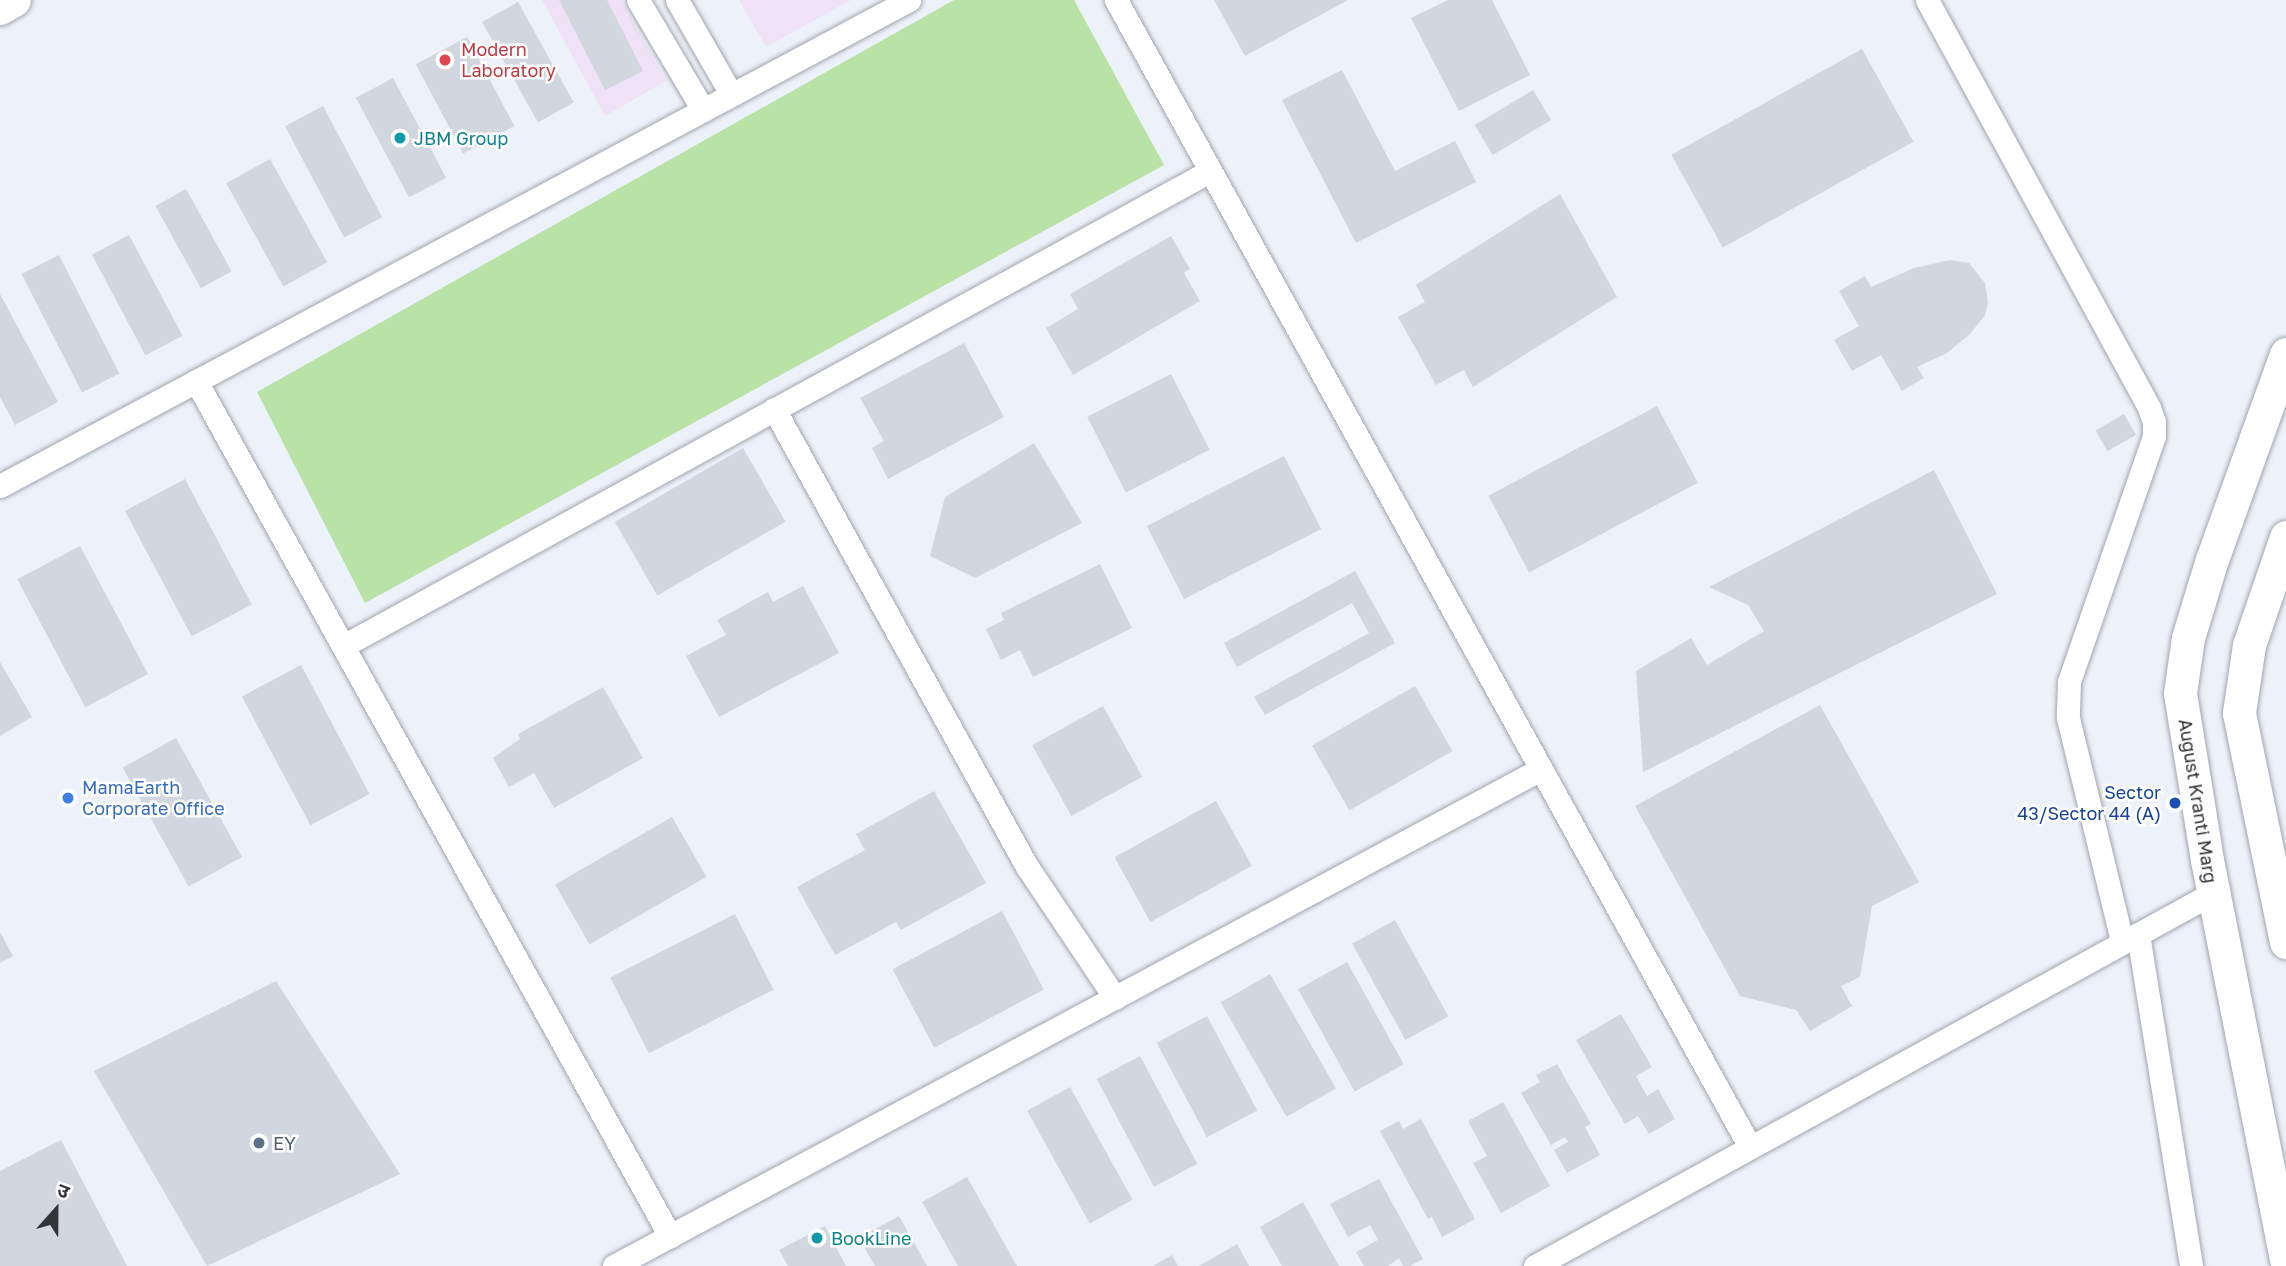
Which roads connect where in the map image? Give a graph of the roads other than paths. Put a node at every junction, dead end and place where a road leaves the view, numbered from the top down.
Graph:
1 (14, 0) edge
2 (638, 0) edge
3 (677, 0) edge
4 (909, 0) edge
5 (1116, 0) edge
6 (1927, 0) edge
7 (0, 8) edge
8 (731, 94) junction
9 (703, 110) junction
10 (1210, 171) junction
11 (2286, 354) edge
12 (196, 381) junction
13 (774, 410) junction
14 (0, 486) edge
15 (2286, 537) edge
16 (343, 646) junction
17 (1541, 769) junction
18 (2213, 893) junction
19 (2130, 938) junction
20 (2286, 943) edge
21 (1115, 998) junction
22 (1750, 1147) junction
23 (670, 1236) junction
24 (2286, 1259) edge
25 (614, 1266) edge
26 (1535, 1266) edge
27 (2191, 1266) edge

1 - 7 main road
2 - 9 street
3 - 8 street
4 - 8 street
5 - 10 street
6 - 19 street
8 - 9 street
9 - 12 street
10 - 13 street
10 - 17 street
11 - 18 main road, August Kranti Marg
12 - 14 street
12 - 16 street
13 - 16 street
13 - 21 street
15 - 20 main road
16 - 23 street
17 - 21 street
17 - 22 street
18 - 19 street
18 - 24 main road, August Kranti Marg
19 - 22 street
19 - 27 street
21 - 23 street
22 - 26 street
23 - 25 street

